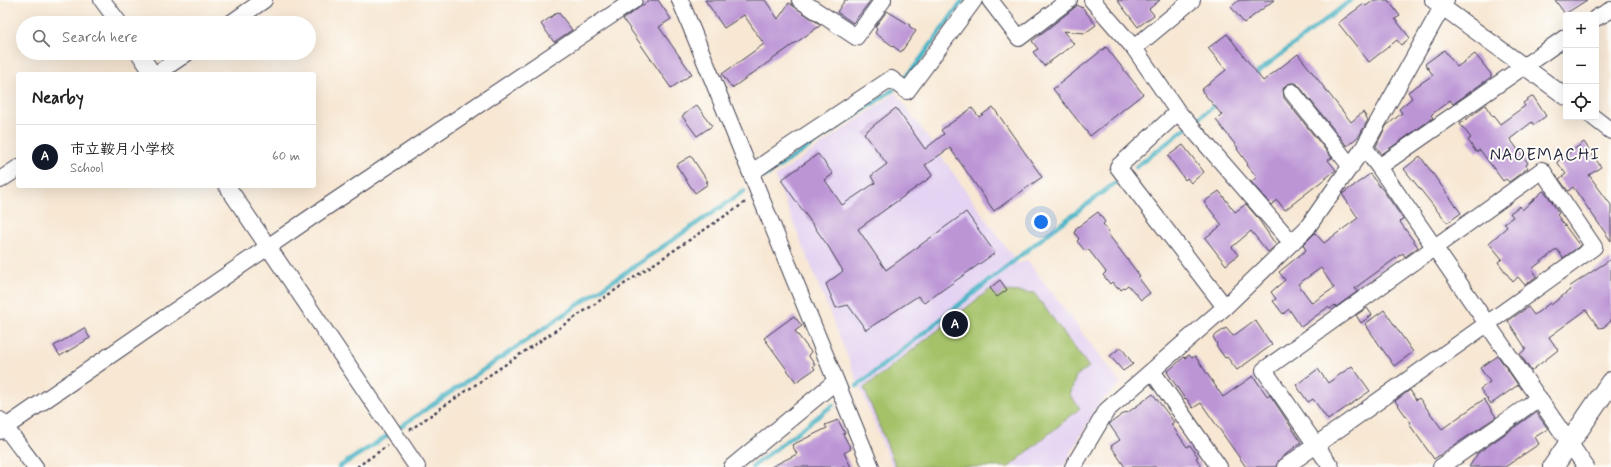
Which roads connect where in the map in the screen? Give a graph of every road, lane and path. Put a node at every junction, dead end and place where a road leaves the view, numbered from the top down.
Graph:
1 (102, 0) edge
2 (264, 0) edge
3 (634, 0) edge
4 (680, 0) edge
5 (800, 0) edge
6 (883, 0) edge
7 (974, 0) edge
8 (990, 0) edge
9 (1069, 0) edge
10 (1092, 0) edge
11 (1192, 0) edge
12 (1440, 2) edge
13 (1611, 10) edge
14 (114, 16) edge
15 (241, 16) edge
16 (1599, 16) edge
17 (1563, 39) edge
18 (1134, 48) junction
19 (144, 60) edge
20 (177, 60) edge
21 (1523, 66) junction
22 (152, 72) edge
23 (159, 72) edge
24 (1292, 92) dead end
25 (1563, 95) edge
26 (1597, 120) edge
27 (1186, 121) junction
28 (1611, 130) edge
29 (1364, 147) junction
30 (1380, 167) junction
31 (1350, 168) junction
32 (16, 169) edge
33 (752, 174) junction
34 (0, 180) edge
35 (228, 188) edge
36 (759, 193) junction
37 (1292, 243) junction
38 (1435, 247) junction
39 (268, 248) junction
40 (1225, 307) junction
41 (1488, 324) junction
42 (1152, 371) junction
43 (836, 381) junction
44 (1611, 382) edge
45 (1539, 398) junction
46 (2, 426) edge
47 (398, 439) junction
48 (1569, 442) junction
49 (1316, 445) junction
50 (35, 467) edge
51 (357, 467) edge
52 (417, 467) edge
53 (732, 467) edge
54 (871, 467) edge
55 (1072, 467) edge
56 (1219, 467) edge
57 (1285, 467) edge
58 (1331, 467) edge
59 (1441, 467) edge
60 (1552, 467) edge
61 (1586, 467) edge

1 - 14 street
2 - 15 street
3 - 39 street
4 - 33 street
5 - 6 street
7 - 33 street
8 - 9 street
10 - 18 street
11 - 18 street
12 - 21 street
12 - 29 street
13 - 16 street
17 - 21 street
18 - 27 street
19 - 22 street
20 - 23 street
21 - 25 street
21 - 30 street
24 - 31 street
26 - 28 street
27 - 37 street
27 - 40 street
29 - 30 street
29 - 31 street
30 - 38 street
31 - 37 street
32 - 34 street
33 - 36 street
35 - 39 street
36 - 43 street
36 - 47 path
37 - 40 street
38 - 41 street
38 - 41 street
38 - 49 street
39 - 46 street
39 - 47 street
40 - 42 street
41 - 45 street
41 - 49 street
42 - 55 street
42 - 56 street
43 - 53 street
43 - 54 street
44 - 48 main road
45 - 48 street
45 - 59 street
46 - 50 street
47 - 51 path
47 - 52 street
48 - 60 main road
48 - 61 street
49 - 57 street
49 - 58 street

